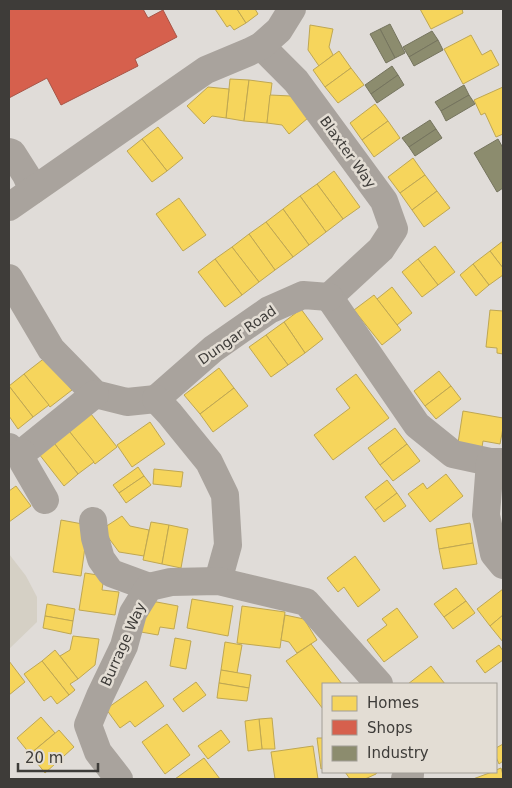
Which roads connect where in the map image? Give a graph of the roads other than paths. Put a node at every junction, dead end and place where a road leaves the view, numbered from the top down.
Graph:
1 (292, 9) edge
2 (261, 46) junction
3 (9, 152) edge
4 (33, 190) junction
5 (9, 208) edge
6 (9, 278) edge
7 (328, 297) junction
8 (95, 394) junction
9 (156, 399) junction
10 (15, 450) edge
11 (497, 462) edge
12 (45, 500) dead end
13 (92, 521) dead end
14 (503, 565) edge
15 (218, 581) junction
16 (149, 587) junction
17 (378, 683) edge
18 (119, 779) edge

1 - 2 street
2 - 4 street
2 - 7 street, Blaxter Way
3 - 4 street
4 - 5 street
6 - 8 street
7 - 9 street, Dungar Road
7 - 11 street
8 - 9 street
8 - 10 street
9 - 15 street
10 - 12 street
11 - 14 street
13 - 16 street
15 - 16 street, Burrage Way
15 - 17 street, Burrage Way
16 - 18 street, Burrage Way

